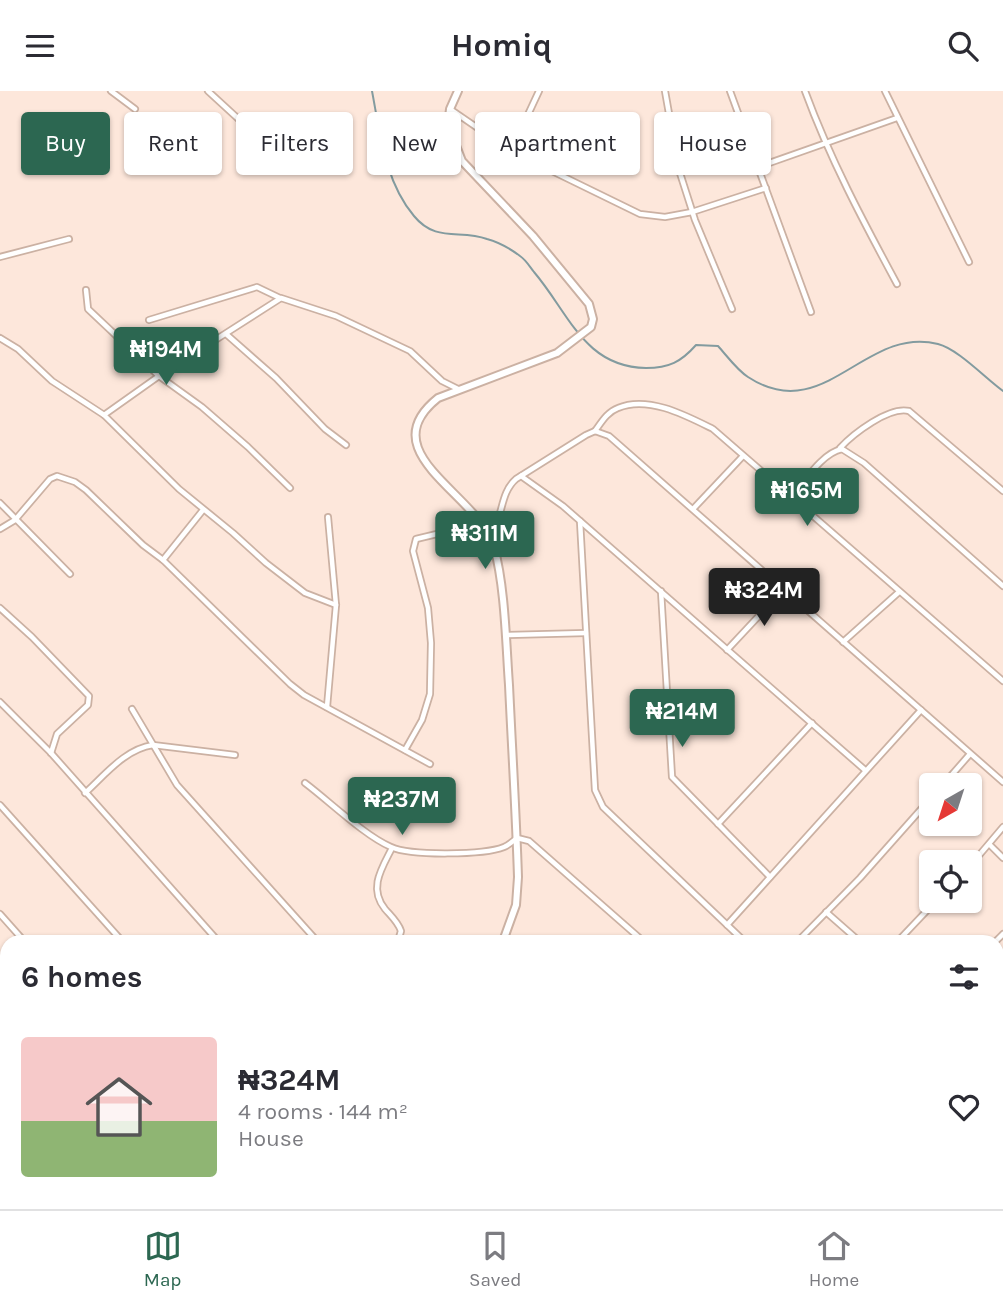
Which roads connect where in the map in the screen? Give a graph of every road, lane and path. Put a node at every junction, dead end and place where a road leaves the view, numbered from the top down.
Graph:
1 (111, 91) edge
2 (208, 91) edge
3 (458, 91) edge
4 (540, 91) edge
5 (665, 91) edge
6 (730, 91) edge
7 (805, 91) edge
8 (885, 91) edge
9 (135, 109) dead end
10 (450, 110) junction
11 (530, 112) edge
12 (738, 112) edge
13 (236, 117) edge
14 (897, 118) junction
15 (475, 127) edge
16 (824, 142) junction
17 (771, 162) edge
18 (560, 175) edge
19 (761, 175) edge
20 (766, 188) junction
21 (692, 212) junction
22 (69, 239) dead end
23 (0, 257) edge
24 (969, 262) dead end
25 (897, 284) dead end
26 (86, 291) dead end
27 (281, 298) junction
28 (732, 309) dead end
29 (811, 312) dead end
30 (149, 320) dead end
31 (226, 334) junction
32 (0, 338) edge
33 (159, 376) junction
34 (458, 389) junction
35 (104, 415) junction
36 (595, 431) junction
37 (346, 445) dead end
38 (839, 449) junction
39 (743, 456) junction
40 (521, 476) junction
41 (290, 488) dead end
42 (1003, 491) edge
43 (791, 497) junction
44 (0, 503) edge
45 (693, 509) junction
46 (203, 510) junction
47 (473, 513) junction
48 (328, 517) dead end
49 (15, 520) junction
50 (580, 520) junction
51 (0, 529) edge
52 (489, 534) junction
53 (163, 560) junction
54 (70, 574) dead end
55 (1003, 586) edge
56 (783, 590) junction
57 (661, 591) junction
58 (899, 592) junction
59 (336, 605) junction
60 (0, 608) edge
61 (586, 633) junction
62 (506, 635) junction
63 (843, 642) junction
64 (727, 650) junction
65 (1003, 681) edge
66 (0, 702) edge
67 (327, 707) junction
68 (132, 709) dead end
69 (921, 710) junction
70 (812, 723) junction
71 (153, 745) junction
72 (405, 750) junction
73 (51, 753) junction
74 (970, 754) junction
75 (235, 755) dead end
76 (430, 764) dead end
77 (865, 770) junction
78 (953, 773) edge
79 (1003, 782) edge
80 (305, 783) dead end
81 (85, 793) junction
82 (0, 805) edge
83 (919, 811) edge
84 (718, 824) junction
85 (1003, 827) edge
86 (517, 838) junction
87 (990, 845) junction
88 (392, 848) junction
89 (982, 853) edge
90 (1003, 858) edge
91 (770, 877) junction
92 (826, 912) junction
93 (925, 913) edge
94 (0, 914) edge
95 (727, 925) junction
96 (19, 935) edge
97 (117, 935) edge
98 (213, 935) edge
99 (312, 935) edge
100 (400, 935) edge
101 (505, 935) edge
102 (636, 935) edge
103 (738, 935) edge
104 (805, 935) edge
105 (852, 935) edge
106 (904, 935) edge

1 - 9 street
2 - 13 street
3 - 10 street
4 - 11 street
5 - 21 street
6 - 12 street
7 - 16 street
8 - 14 street
10 - 15 street
10 - 34 street
14 - 16 street
14 - 24 street
16 - 17 street
16 - 25 street
18 - 21 street
19 - 20 street
20 - 21 street
20 - 29 street
21 - 28 street
22 - 23 street
26 - 33 street
27 - 30 street
27 - 31 street
27 - 34 street
31 - 33 street
31 - 37 street
32 - 35 street
33 - 35 street
33 - 41 street
34 - 47 street
35 - 46 street
36 - 39 street
36 - 40 street
36 - 45 street
38 - 42 street
38 - 43 street
38 - 55 street
39 - 43 street
39 - 45 street
40 - 50 street
40 - 52 street
43 - 58 street
44 - 49 street
45 - 56 street
46 - 53 street
46 - 59 street
47 - 52 street
47 - 72 street
48 - 59 street
49 - 51 street
49 - 53 street
49 - 54 street
50 - 57 street
50 - 61 street
52 - 62 street
53 - 67 street
56 - 63 street
56 - 64 street
57 - 64 street
57 - 84 street
58 - 63 street
58 - 65 street
59 - 67 street
60 - 73 street
61 - 62 street
61 - 95 street
62 - 86 street
63 - 69 street
64 - 70 street
66 - 73 street
67 - 72 street
68 - 71 street
69 - 74 street
69 - 77 street
70 - 77 street
70 - 84 street
71 - 75 street
71 - 81 street
71 - 99 street
72 - 76 street
73 - 81 street
74 - 78 street
74 - 79 street
77 - 91 street
80 - 88 street
81 - 98 street
82 - 97 street
83 - 92 street
84 - 91 street
85 - 87 street
86 - 88 street
86 - 101 street
86 - 102 street
87 - 89 street
87 - 90 street
88 - 100 street
91 - 95 street
92 - 104 street
92 - 105 street
93 - 106 street
94 - 96 street
95 - 103 street

